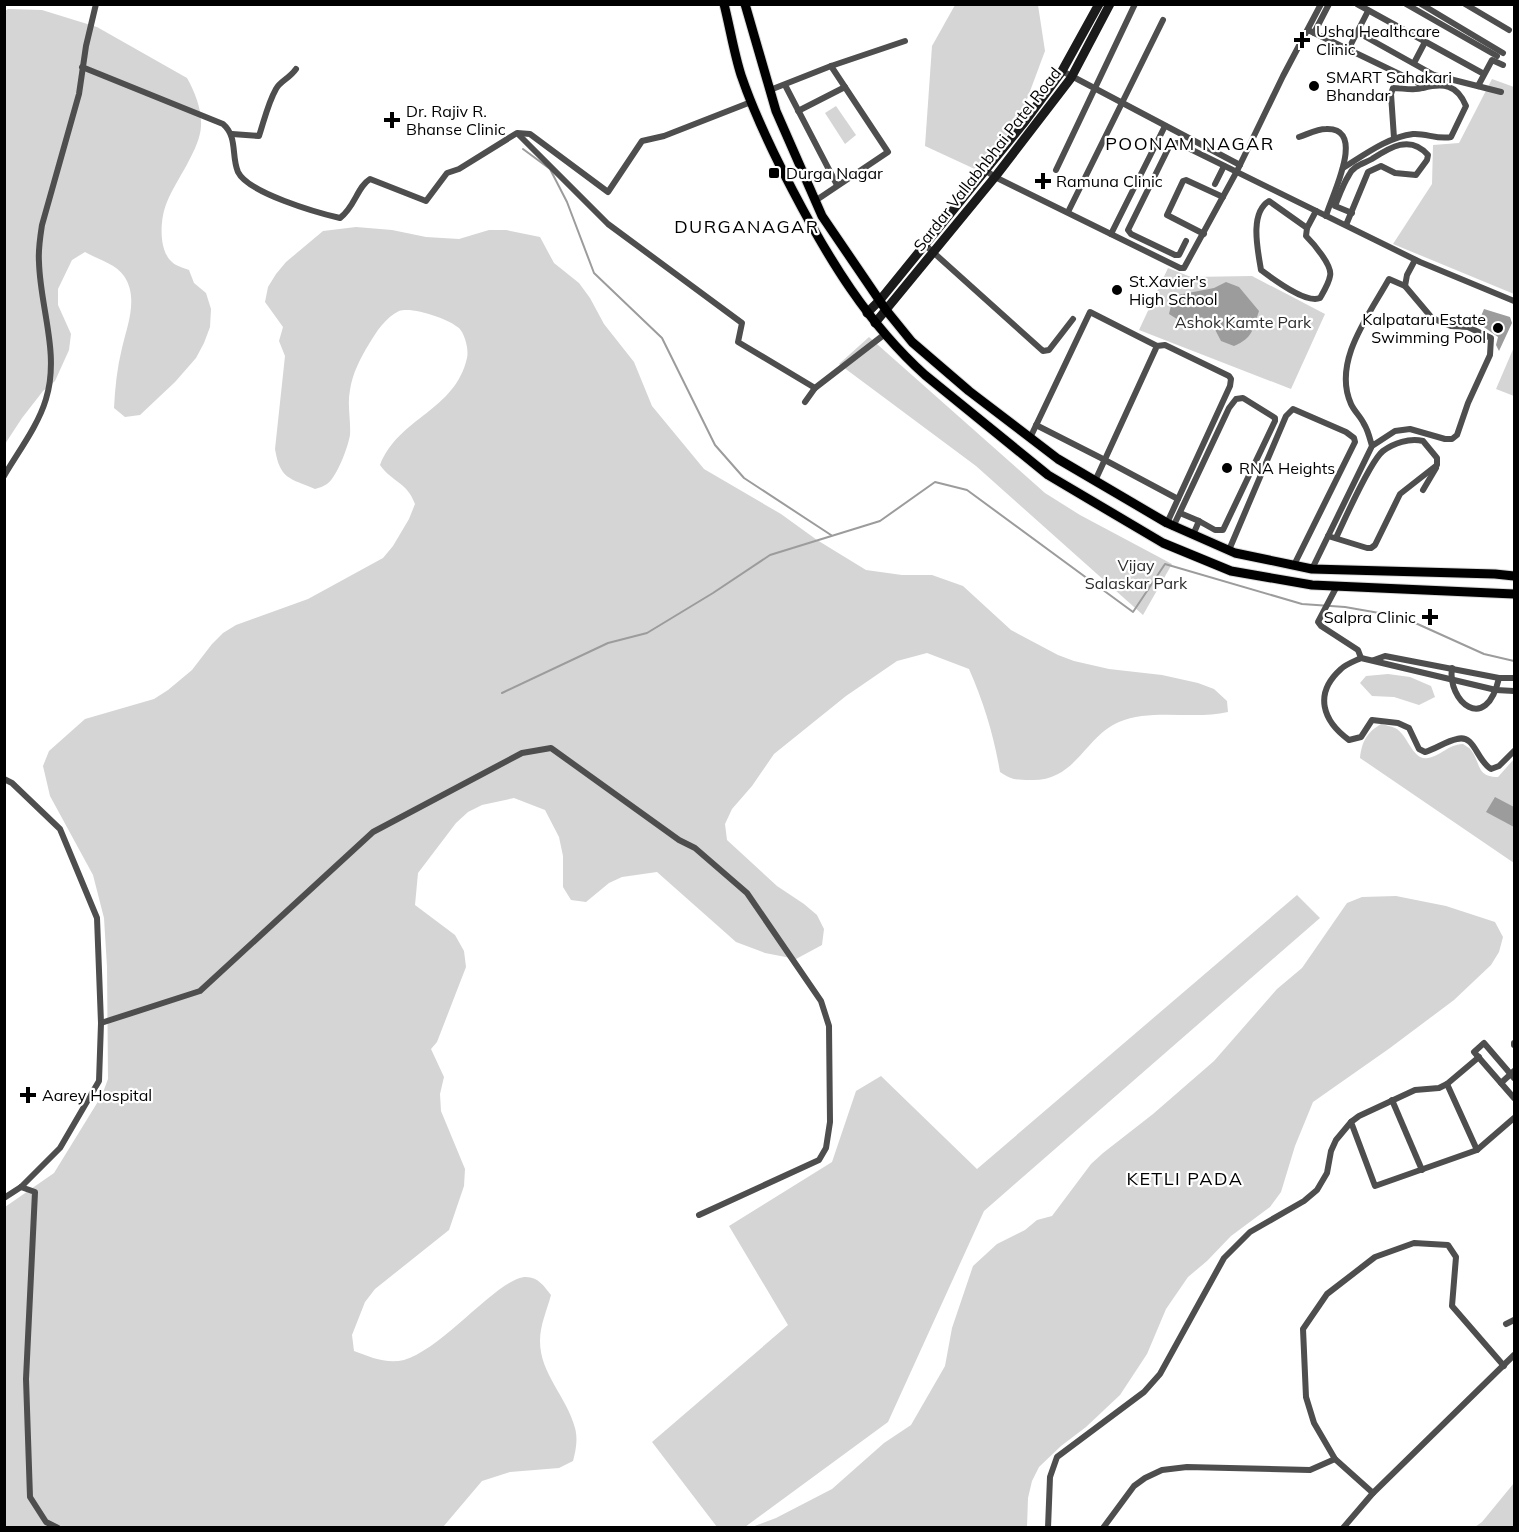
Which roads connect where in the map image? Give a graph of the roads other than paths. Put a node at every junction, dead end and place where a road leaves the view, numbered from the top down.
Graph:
1 (96, 4) edge
2 (724, 4) edge
3 (745, 4) edge
4 (1099, 4) edge
5 (1110, 4) edge
6 (1135, 4) edge
7 (1321, 4) edge
8 (1329, 4) edge
9 (1357, 4) edge
10 (1406, 4) edge
11 (1421, 4) edge
12 (1464, 4) edge
13 (1368, 11) junction
14 (1163, 20) dead end
15 (1509, 30) dead end
16 (1311, 31) junction
17 (1357, 32) junction
18 (905, 41) dead end
19 (1425, 42) junction
20 (1348, 50) junction
21 (1414, 63) junction
22 (1503, 65) dead end
23 (831, 66) junction
24 (82, 67) junction
25 (296, 69) dead end
26 (1062, 71) junction
27 (1484, 74) junction
28 (1434, 75) junction
29 (1071, 78) junction
30 (785, 85) junction
31 (1478, 86) junction
32 (845, 87) junction
33 (770, 90) junction
34 (1095, 90) junction
35 (1501, 92) dead end
36 (751, 102) junction
37 (1120, 103) junction
38 (798, 111) junction
39 (1165, 126) junction
40 (517, 133) junction
41 (232, 134) junction
42 (1299, 137) dead end
43 (1394, 138) junction
44 (1224, 165) junction
45 (1238, 168) junction
46 (1343, 168) junction
47 (985, 170) junction
48 (1056, 170) dead end
49 (995, 177) junction
50 (1215, 184) dead end
51 (837, 185) junction
52 (1223, 197) junction
53 (815, 201) junction
54 (1316, 211) junction
55 (1068, 212) junction
56 (1352, 213) junction
57 (1326, 216) junction
58 (1346, 225) junction
59 (1307, 228) junction
60 (1111, 234) junction
61 (1204, 234) junction
62 (1186, 241) dead end
63 (924, 244) junction
64 (933, 252) junction
65 (1415, 260) junction
66 (1405, 286) junction
67 (880, 300) junction
68 (1515, 301) edge
69 (886, 310) junction
70 (867, 313) junction
71 (1073, 319) dead end
72 (875, 323) junction
73 (885, 334) junction
74 (1157, 346) junction
75 (815, 388) junction
76 (805, 402) dead end
77 (1036, 425) junction
78 (1030, 438) junction
79 (1372, 446) junction
80 (1103, 459) junction
81 (1437, 465) junction
82 (4, 476) edge
83 (1095, 481) junction
84 (1423, 490) dead end
85 (1178, 499) junction
86 (1180, 513) junction
87 (1198, 521) junction
88 (1170, 525) junction
89 (1193, 535) junction
90 (1328, 536) junction
91 (1336, 538) junction
92 (1228, 550) junction
93 (1293, 565) junction
94 (1312, 568) junction
95 (1515, 576) edge
96 (1337, 586) junction
97 (1515, 594) edge
98 (1361, 658) junction
99 (1374, 661) junction
100 (1452, 668) junction
101 (1333, 678) junction
102 (1499, 678) junction
103 (1515, 678) edge
104 (1450, 679) junction
105 (1333, 690) dead end
106 (1496, 690) junction
107 (1515, 691) edge
108 (1515, 751) edge
109 (4, 779) edge
110 (101, 1023) junction
111 (1479, 1057) junction
112 (1513, 1074) edge
113 (1501, 1083) junction
114 (1447, 1084) junction
115 (1515, 1098) edge
116 (1392, 1100) junction
117 (1515, 1118) edge
118 (1351, 1122) junction
119 (1477, 1150) junction
120 (1422, 1170) junction
121 (21, 1186) junction
122 (4, 1198) edge
123 (699, 1215) dead end
124 (1515, 1320) edge
125 (1506, 1324) dead end
126 (1515, 1355) edge
127 (1504, 1366) junction
128 (1335, 1459) junction
129 (1373, 1493) junction
130 (58, 1527) edge
131 (1048, 1527) edge
132 (1103, 1527) edge
133 (1343, 1527) edge

1 - 24 street
2 - 36 main road
3 - 33 main road
4 - 26 main road, Sardar Vallabhbhai Patel Road
5 - 29 main road, Sardar Vallabhbhai Patel Road
6 - 34 street
7 - 16 street
8 - 16 street
9 - 13 street
10 - 11 street
12 - 15 street
13 - 17 street
13 - 19 street
14 - 37 street
16 - 20 street
16 - 45 street
17 - 20 street
17 - 21 street
18 - 23 street
19 - 21 street
19 - 27 street
20 - 28 street
21 - 28 street
22 - 27 street
23 - 30 street
23 - 32 street
24 - 41 street
24 - 82 street
25 - 41 street
26 - 29 street
26 - 47 main road, Sardar Vallabhbhai Patel Road
27 - 31 street
28 - 31 street
29 - 34 street
29 - 49 main road, Sardar Vallabhbhai Patel Road
30 - 33 street
30 - 38 street
31 - 35 street
32 - 38 street
32 - 51 street
33 - 53 main road
34 - 37 street
34 - 48 street
36 - 40 street
36 - 70 main road
37 - 39 street
37 - 55 street
38 - 51 street
39 - 45 street
39 - 60 street
40 - 41 street
40 - 75 street
42 - 46 street
43 - 43 street
43 - 46 street
44 - 45 street
44 - 50 street
44 - 62 street
45 - 52 street
45 - 54 street
46 - 57 street
47 - 49 street
47 - 63 main road, Sardar Vallabhbhai Patel Road
49 - 55 street
49 - 64 main road, Sardar Vallabhbhai Patel Road
51 - 53 street
52 - 61 street
52 - 61 street
53 - 67 main road
54 - 57 street
54 - 59 street
55 - 60 street
56 - 56 street
56 - 58 street
57 - 58 street
58 - 65 street
59 - 59 street
60 - 61 street
63 - 64 street
63 - 67 main road, Sardar Vallabhbhai Patel Road
64 - 69 main road, Sardar Vallabhbhai Patel Road
64 - 71 street
65 - 66 street
65 - 68 street
66 - 79 street
66 - 79 street
67 - 69 main road
67 - 70 main road, Sardar Vallabhbhai Patel Road
69 - 72 main road, Sardar Vallabhbhai Patel Road
69 - 78 main road
70 - 72 main road
72 - 73 main road
73 - 75 street
73 - 96 main road
74 - 77 street
74 - 80 street
74 - 85 street
75 - 76 street
77 - 78 street
77 - 80 street
78 - 83 main road
79 - 90 street
80 - 83 street
80 - 85 street
81 - 84 street
81 - 91 street
81 - 91 street
83 - 88 main road
85 - 88 street
86 - 87 street
86 - 87 street
86 - 88 street
87 - 89 street
88 - 89 main road
89 - 92 main road
90 - 91 street
90 - 94 street
92 - 93 main road
92 - 93 street
93 - 94 main road
94 - 95 main road
96 - 97 main road
96 - 98 street
98 - 99 street
98 - 101 street
99 - 100 street
99 - 104 street
100 - 102 street
100 - 104 street
101 - 105 street
101 - 108 street
102 - 103 street
102 - 106 street
104 - 106 street
104 - 106 street
106 - 107 street
109 - 110 street
110 - 121 street
110 - 123 street
111 - 112 street
111 - 113 street
111 - 114 street
112 - 113 street
113 - 115 street
114 - 116 street
114 - 119 street
116 - 118 street
116 - 120 street
117 - 119 street
118 - 120 street
118 - 131 street
119 - 120 street
121 - 122 street
121 - 130 street
124 - 125 street
126 - 127 street
127 - 128 street
127 - 129 street
128 - 129 street
128 - 132 street
129 - 133 street

